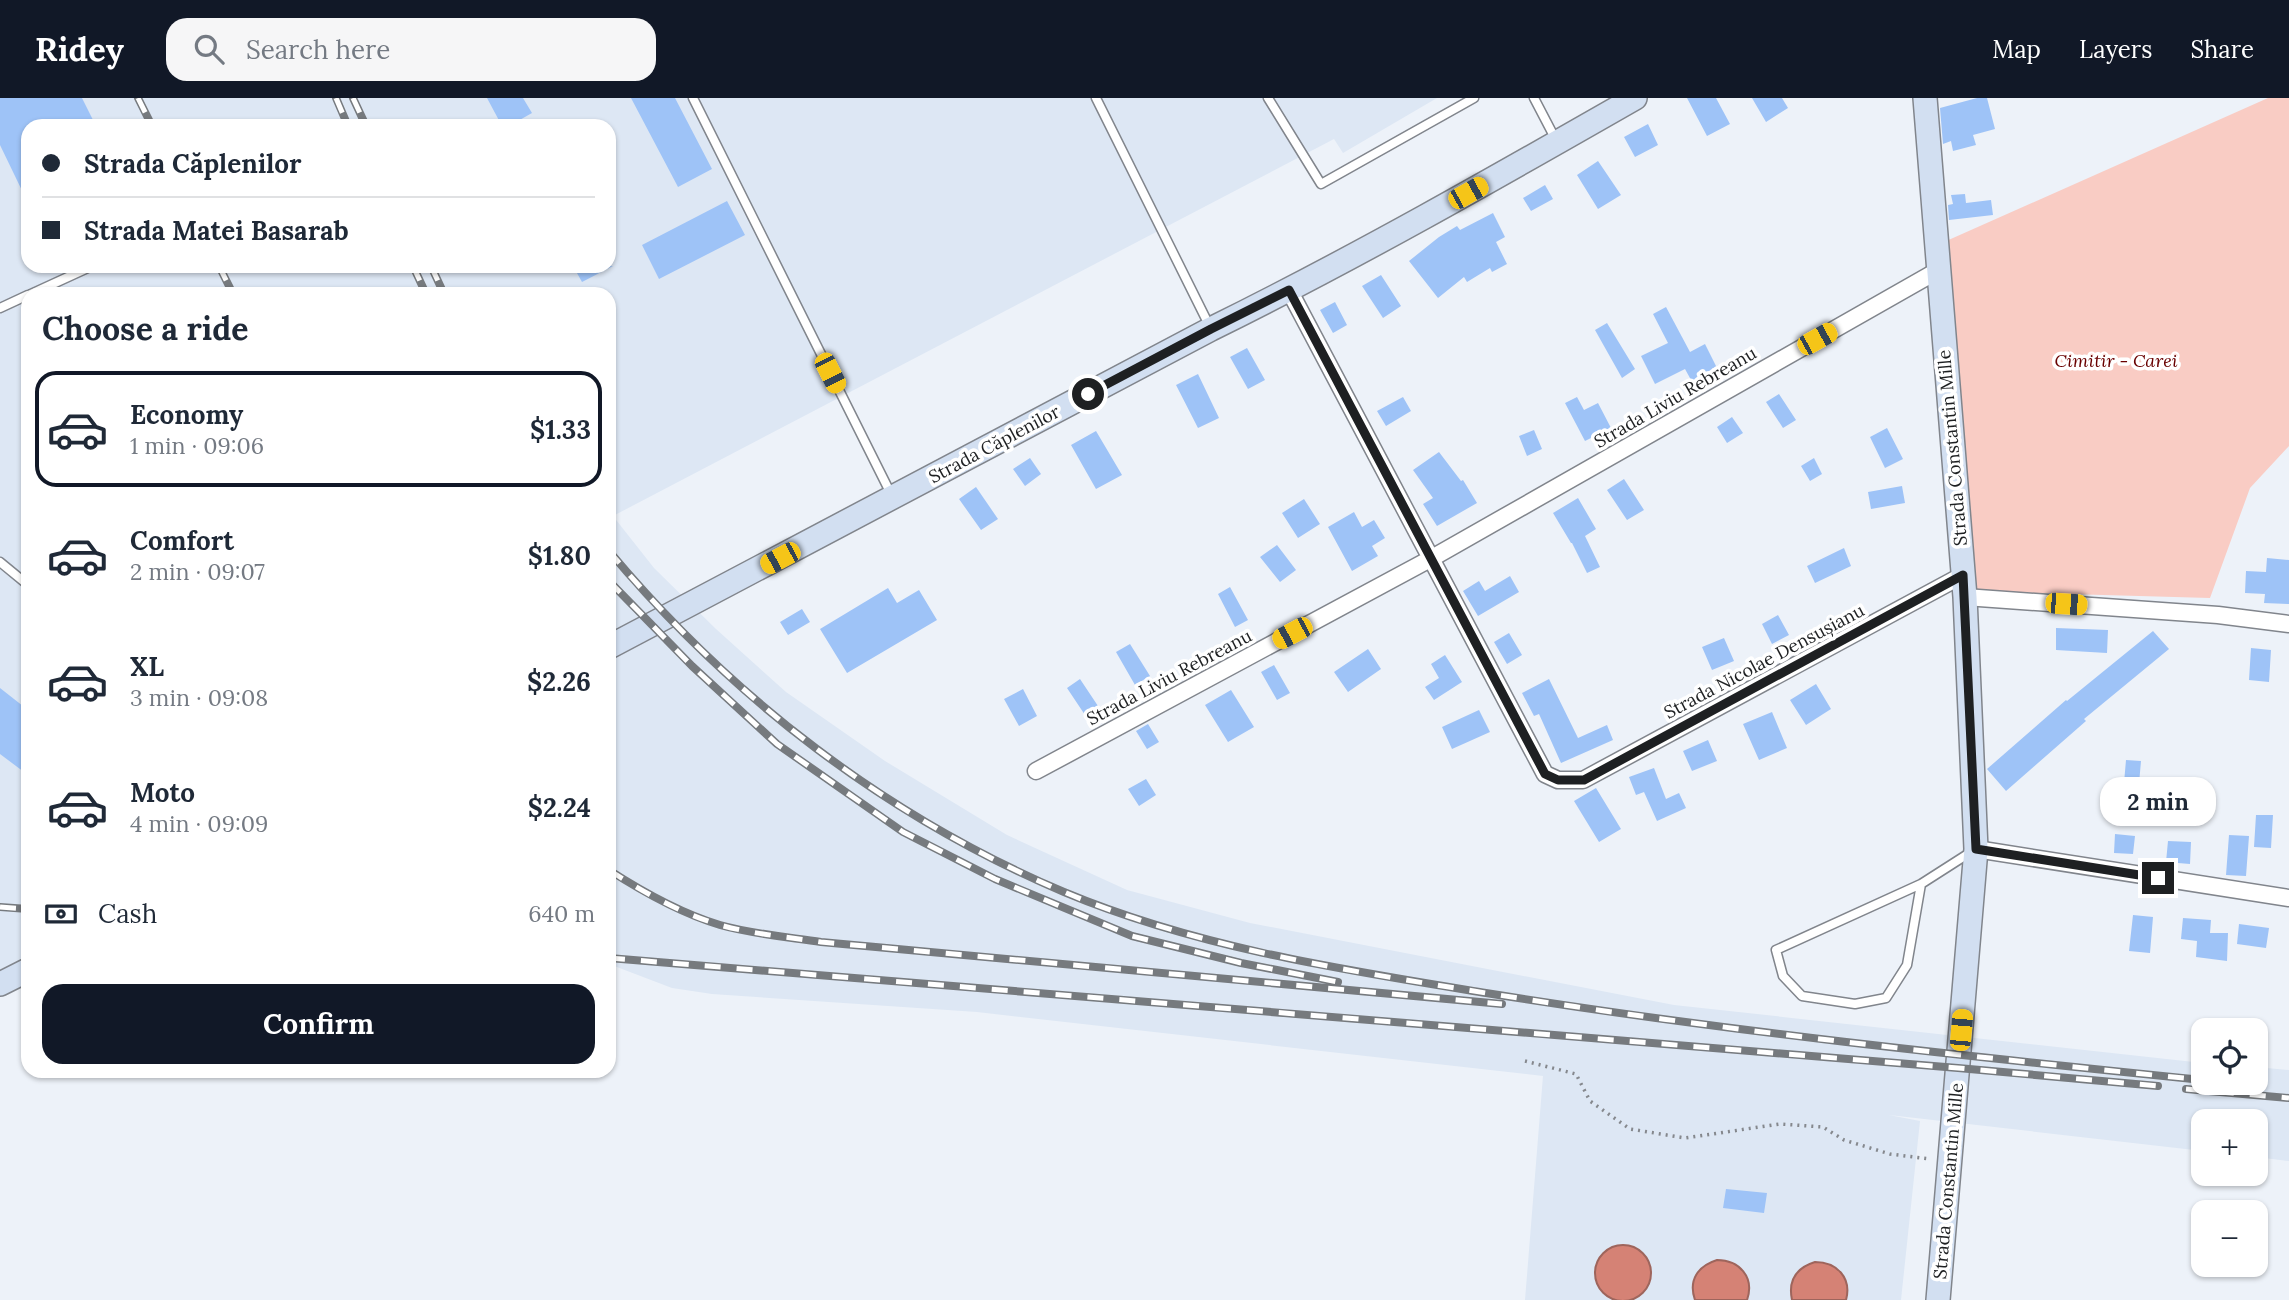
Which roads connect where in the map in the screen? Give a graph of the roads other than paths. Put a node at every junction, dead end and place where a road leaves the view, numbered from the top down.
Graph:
1 (693, 98) edge
2 (1096, 98) edge
3 (1268, 98) edge
4 (1534, 98) edge
5 (1635, 98) edge
6 (1925, 98) edge
7 (1471, 99) edge
8 (1558, 142) junction
9 (1937, 271) junction
10 (77, 273) edge
11 (47, 287) edge
12 (1289, 290) junction
13 (21, 299) edge
14 (0, 308) edge
15 (1211, 329) junction
16 (892, 498) junction
17 (1432, 558) junction
18 (0, 562) edge
19 (21, 579) edge
20 (1964, 586) junction
21 (2289, 624) edge
22 (616, 643) edge
23 (1036, 771) dead end
24 (1976, 849) junction
25 (1921, 884) junction
26 (2289, 898) edge
27 (21, 974) edge
28 (0, 985) edge
29 (1938, 1300) edge

1 - 16 lane
2 - 15 lane
3 - 7 lane
4 - 8 lane
5 - 8 street, Strada Căplenilor
6 - 9 street, Strada Constantin Mille
8 - 12 street, Strada Căplenilor
9 - 17 street, Strada Liviu Rebreanu
9 - 20 street, Strada Constantin Mille
10 - 11 lane
12 - 15 street, Strada Căplenilor
12 - 17 street
13 - 14 lane
15 - 16 street, Strada Căplenilor
16 - 22 street, Strada Căplenilor
17 - 20 street, Strada Nicolae Densușianu
17 - 23 street, Strada Liviu Rebreanu
18 - 19 lane
20 - 21 street
20 - 24 street, Strada Constantin Mille
24 - 25 lane
24 - 26 street
24 - 29 street, Strada Constantin Mille
25 - 25 lane
27 - 28 street

